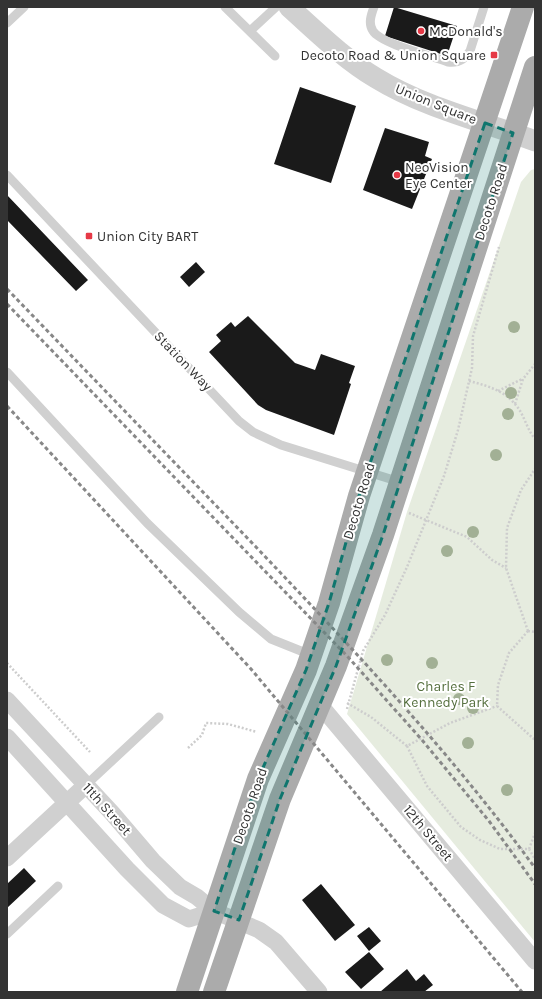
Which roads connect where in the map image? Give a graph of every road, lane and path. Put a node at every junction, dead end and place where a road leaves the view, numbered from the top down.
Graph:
1 (24, 7) edge
2 (276, 7) edge
3 (289, 7) edge
4 (374, 7) edge
5 (484, 7) edge
6 (524, 7) edge
7 (228, 8) edge
8 (7, 23) edge
9 (250, 31) junction
10 (275, 56) dead end
11 (535, 68) edge
12 (485, 123) junction
13 (513, 133) junction
14 (535, 141) edge
15 (7, 175) edge
16 (499, 247) dead end
17 (535, 364) edge
18 (7, 372) edge
19 (523, 379) junction
20 (469, 381) junction
21 (498, 391) junction
22 (515, 405) junction
23 (535, 439) edge
24 (535, 469) edge
25 (368, 472) junction
26 (400, 482) junction
27 (407, 512) dead end
28 (427, 520) junction
29 (506, 568) junction
30 (528, 631) junction
31 (535, 632) edge
32 (311, 655) junction
33 (7, 662) edge
34 (7, 700) edge
35 (347, 703) junction
36 (320, 705) junction
37 (497, 706) junction
38 (347, 709) dead end
39 (159, 717) dead end
40 (256, 732) dead end
41 (7, 737) edge
42 (535, 740) edge
43 (407, 746) junction
44 (188, 748) dead end
45 (90, 752) dead end
46 (86, 785) junction
47 (68, 803) junction
48 (535, 833) edge
49 (528, 849) junction
50 (8, 855) edge
51 (535, 859) edge
52 (58, 886) dead end
53 (214, 911) junction
54 (239, 920) junction
55 (7, 934) edge
56 (535, 961) edge
57 (187, 992) edge
58 (214, 992) edge
59 (319, 992) edge

1 - 8 lane
2 - 9 lane
3 - 12 street, Union Square
4 - 5 lane
6 - 12 main road, Decoto Road
7 - 9 lane
9 - 10 lane
11 - 13 main road, Decoto Road
12 - 13 street, Union Square
12 - 25 main road, Decoto Road
13 - 14 street, Union Square
13 - 26 main road, Decoto Road
15 - 25 lane, Station Way
16 - 20 path
17 - 19 path
18 - 32 lane
19 - 21 path
19 - 22 path
20 - 21 path
20 - 28 path
21 - 22 path
22 - 23 path
24 - 29 path
25 - 26 lane, Station Way
25 - 32 main road, Decoto Road
26 - 36 main road, Decoto Road
27 - 28 path
28 - 29 path
28 - 35 path
29 - 30 path
30 - 31 path
30 - 37 path
32 - 53 main road, Decoto Road
33 - 45 path
34 - 46 street, 11th Street
35 - 38 path
35 - 43 path
36 - 54 main road, Decoto Road
36 - 56 street, 12th Street
37 - 42 path
37 - 43 path
39 - 46 lane
40 - 44 path
41 - 47 street, 11th Street
43 - 49 path
46 - 47 street
46 - 53 street, 11th Street
47 - 50 street
47 - 53 street, 11th Street
48 - 49 path
49 - 51 path
52 - 55 lane
53 - 54 street, 11th Street
53 - 57 main road, Decoto Road
54 - 58 main road, Decoto Road
54 - 59 street, 11th Street

